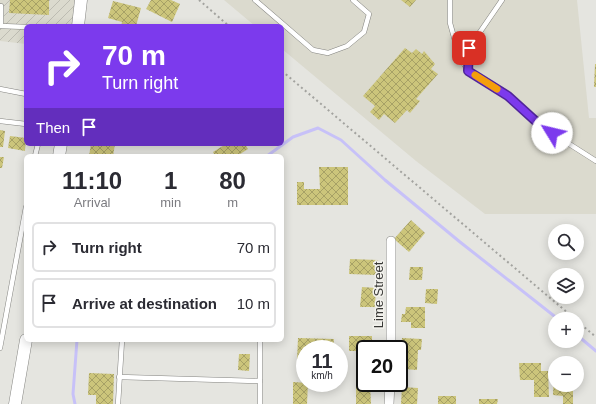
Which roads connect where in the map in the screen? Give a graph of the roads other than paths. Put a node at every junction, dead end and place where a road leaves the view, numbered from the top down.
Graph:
1 (81, 0) edge
2 (255, 0) edge
3 (353, 0) edge
4 (450, 0) edge
5 (502, 0) edge
6 (2, 6) dead end
7 (78, 24) edge
8 (283, 24) edge
9 (284, 25) edge
10 (24, 27) edge
11 (468, 71) junction
12 (0, 89) edge
13 (24, 94) edge
14 (0, 121) edge
15 (24, 124) edge
16 (596, 161) edge
17 (24, 218) edge
18 (391, 241) dead end
19 (390, 340) edge
20 (26, 342) edge
21 (122, 342) edge
22 (260, 342) edge
23 (0, 348) edge
24 (119, 377) junction
25 (260, 381) junction
26 (390, 392) edge
27 (15, 404) edge
28 (118, 404) edge
29 (260, 404) edge
30 (389, 404) edge

1 - 7 street
2 - 8 lane
3 - 9 lane
4 - 11 lane
5 - 11 lane
6 - 10 lane
11 - 16 lane
12 - 13 lane
14 - 15 lane
17 - 23 lane
18 - 19 street, Lime Street
20 - 27 street
21 - 24 lane
22 - 25 lane
24 - 25 lane
24 - 28 lane
25 - 29 lane
26 - 30 street

